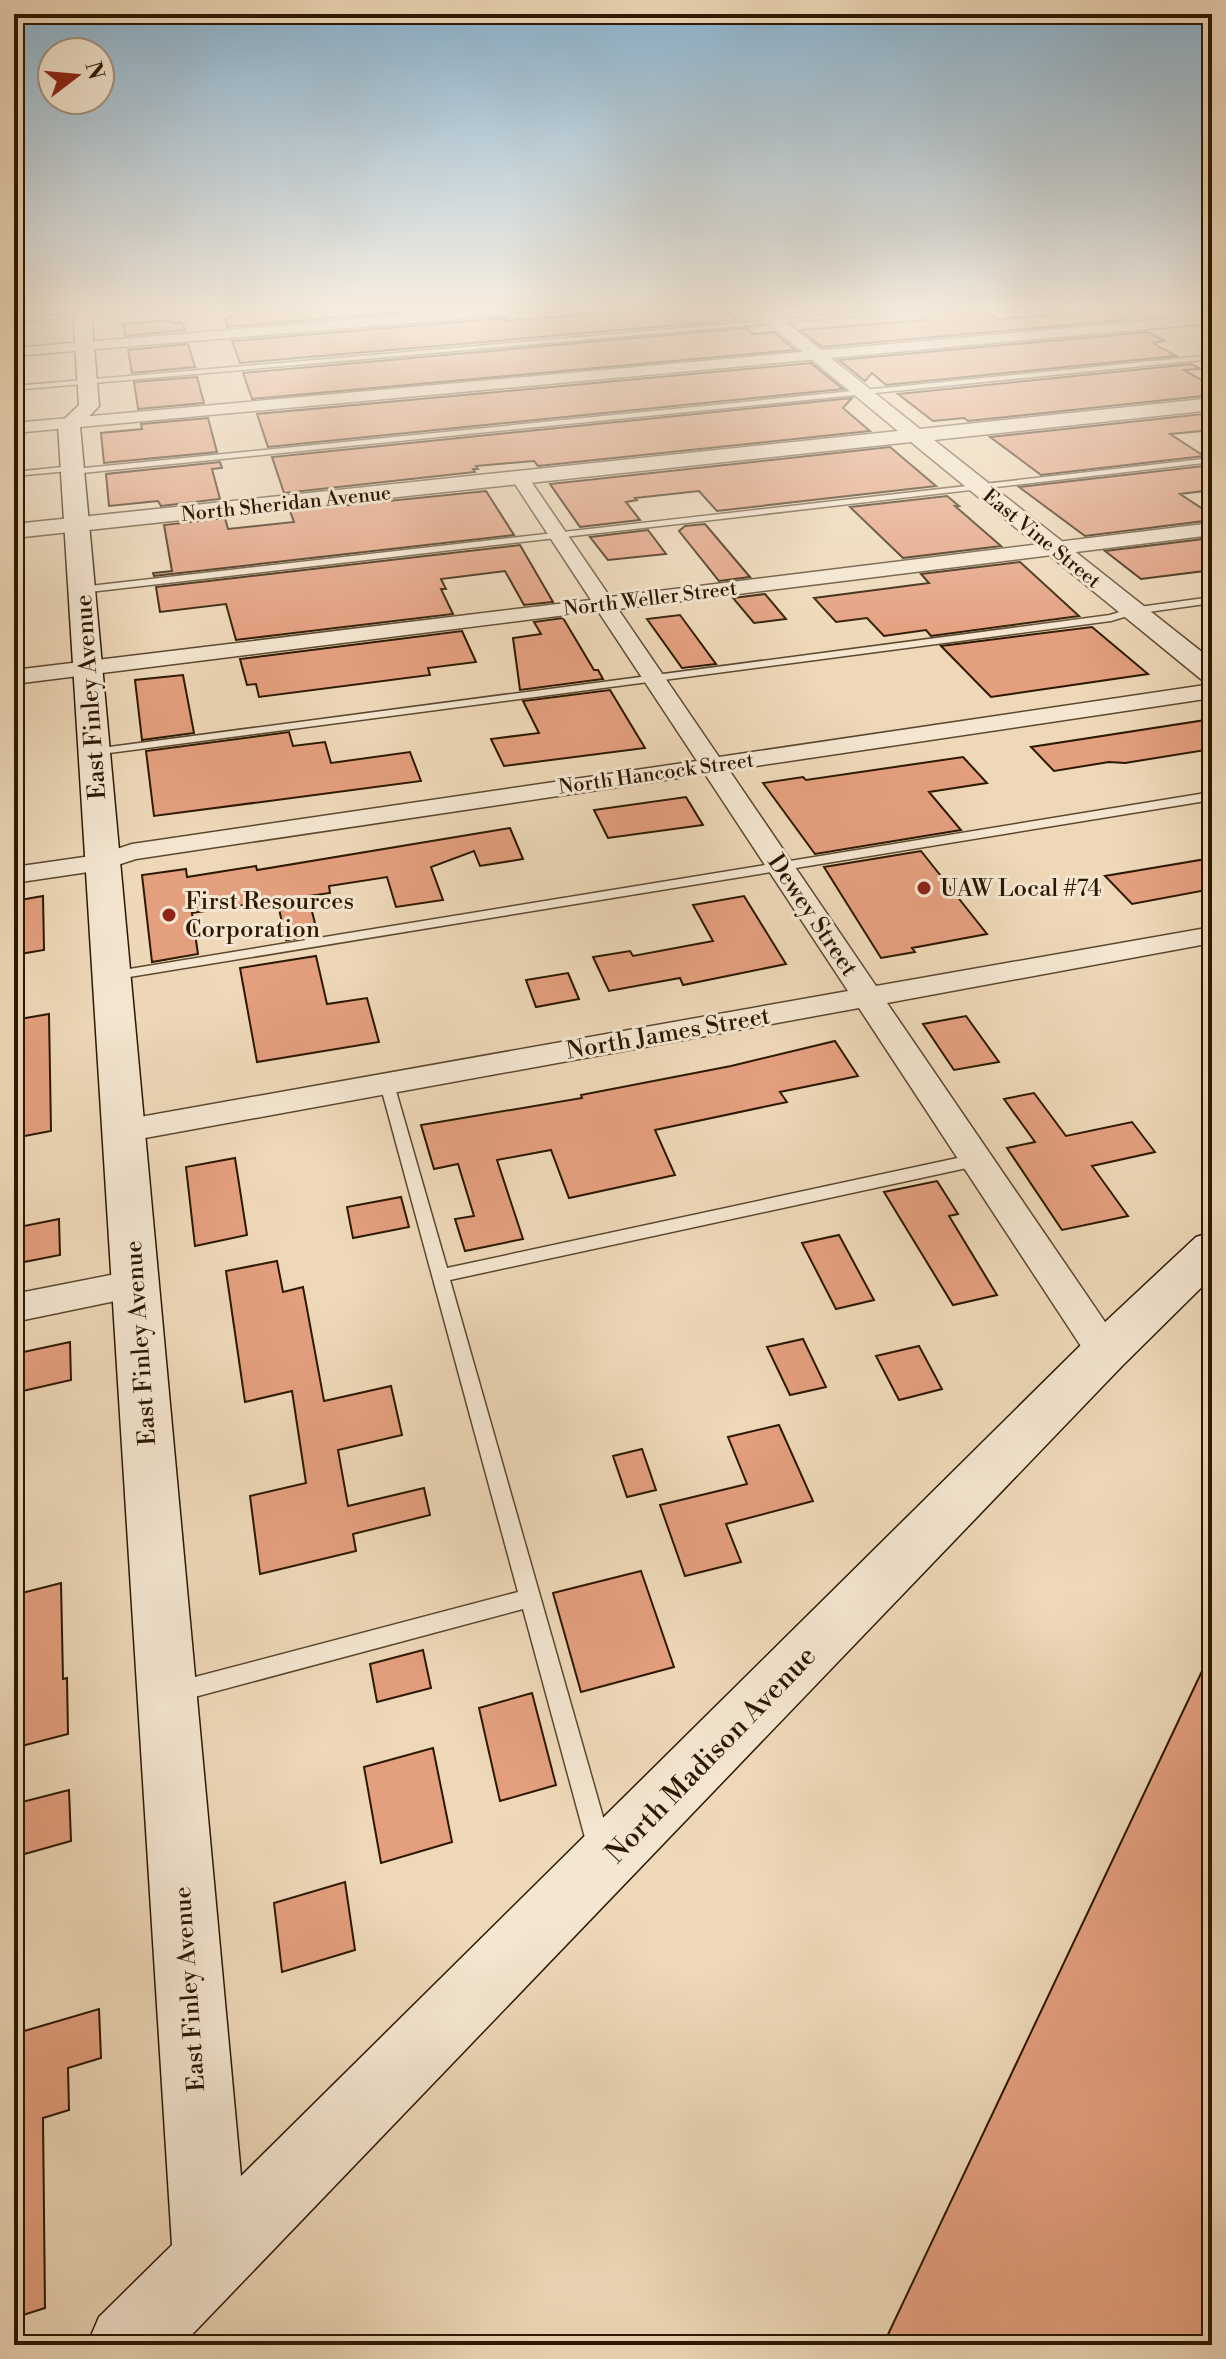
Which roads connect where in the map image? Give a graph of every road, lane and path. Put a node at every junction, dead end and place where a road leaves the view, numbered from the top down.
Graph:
1 (64, 421) edge
2 (79, 421) edge
3 (112, 421) edge
4 (112, 421) edge
5 (132, 421) edge
6 (262, 421) edge
7 (897, 421) edge
8 (1054, 421) edge
9 (14, 428) edge
10 (78, 430) junction
11 (916, 436) junction
12 (1212, 460) edge
13 (14, 474) edge
14 (520, 478) junction
15 (979, 487) junction
16 (76, 525) junction
17 (1212, 529) edge
18 (14, 531) edge
19 (560, 536) junction
20 (1055, 548) junction
21 (81, 590) junction
22 (1212, 600) edge
23 (606, 604) junction
24 (1132, 611) junction
25 (87, 668) junction
26 (1212, 674) edge
27 (654, 676) junction
28 (14, 677) edge
29 (1212, 691) edge
30 (94, 752) junction
31 (713, 765) junction
32 (1212, 796) edge
33 (102, 862) junction
34 (782, 867) junction
35 (14, 875) edge
36 (1212, 935) edge
37 (111, 976) junction
38 (868, 997) junction
39 (387, 1084) junction
40 (123, 1131) junction
41 (976, 1160) junction
42 (1212, 1249) edge
43 (441, 1276) junction
44 (136, 1284) junction
45 (14, 1308) edge
46 (1105, 1352) junction
47 (530, 1598) junction
48 (167, 1694) junction
49 (604, 1862) junction
50 (211, 2262) junction
51 (127, 2345) edge

1 - 10 lane
2 - 10 main road, East Finley Avenue
3 - 10 street
4 - 10 street
5 - 10 lane
6 - 10 lane
7 - 11 street, East Vine Street
8 - 11 street, North Sheridan Avenue
9 - 10 street
10 - 13 lane
10 - 16 main road, East Finley Avenue
11 - 14 street, North Sheridan Avenue
11 - 15 street, East Vine Street
12 - 15 lane
14 - 16 street, North Sheridan Avenue
14 - 19 street, Dewey Street
15 - 19 lane
15 - 20 street, East Vine Street
16 - 18 street, North Sheridan Avenue
16 - 21 main road, East Finley Avenue
17 - 20 street, North Weller Street
19 - 21 lane
19 - 23 street, Dewey Street
20 - 23 street, North Weller Street
20 - 24 street, East Vine Street
21 - 25 main road, East Finley Avenue
22 - 24 lane
23 - 25 street, North Weller Street
23 - 27 street, Dewey Street
24 - 26 street, East Vine Street
24 - 27 lane
25 - 28 street, North Weller Street
25 - 30 main road, East Finley Avenue
27 - 30 lane
27 - 31 street, Dewey Street
29 - 31 street, North Hancock Street
30 - 33 main road, East Finley Avenue
31 - 33 street, North Hancock Street
31 - 34 street, Dewey Street
32 - 34 lane
33 - 35 street, North Hancock Street
33 - 37 main road, East Finley Avenue
34 - 37 lane
34 - 38 street, Dewey Street
36 - 38 street, North James Street
37 - 40 main road, East Finley Avenue
38 - 39 street, North James Street
38 - 41 street, Dewey Street
39 - 40 street, North James Street
39 - 43 lane
40 - 44 main road, East Finley Avenue
41 - 43 lane
41 - 46 street, Dewey Street
42 - 46 main road, North Madison Avenue
43 - 47 lane
44 - 45 street
44 - 48 main road, East Finley Avenue
46 - 49 main road, North Madison Avenue
47 - 48 lane
47 - 49 lane
48 - 50 main road, East Finley Avenue
49 - 50 main road, North Madison Avenue
50 - 51 main road, North Madison Avenue

